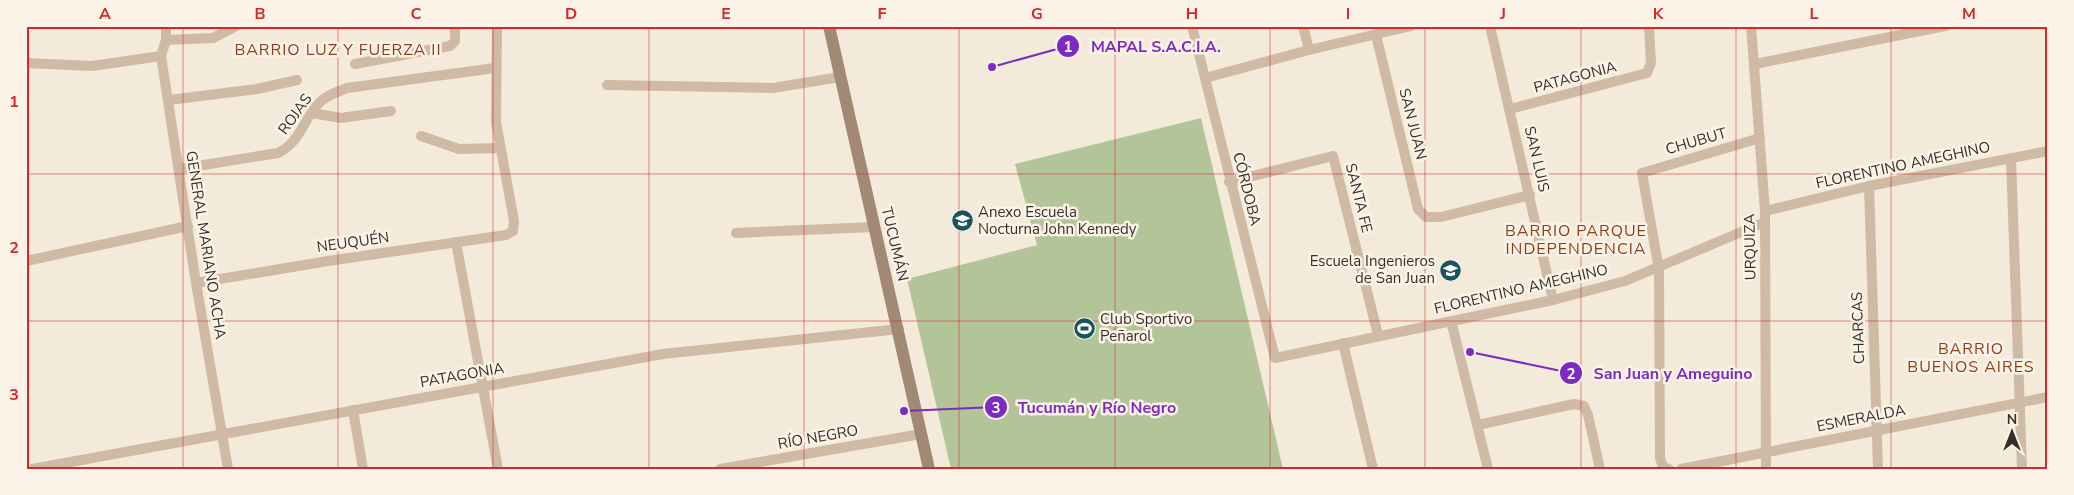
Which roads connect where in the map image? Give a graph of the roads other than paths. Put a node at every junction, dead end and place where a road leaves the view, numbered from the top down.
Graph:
1 (166, 26) edge
2 (236, 26) edge
3 (455, 26) edge
4 (497, 26) edge
5 (829, 26) edge
6 (1192, 26) edge
7 (1303, 26) edge
8 (1411, 26) edge
9 (1490, 26) edge
10 (1649, 26) edge
11 (1751, 26) edge
12 (1945, 26) edge
13 (1376, 35) junction
14 (166, 40) junction
15 (1309, 50) junction
16 (161, 56) junction
17 (26, 64) edge
18 (355, 64) dead end
19 (1755, 64) junction
20 (496, 68) junction
21 (840, 76) junction
22 (1205, 78) junction
23 (297, 80) dead end
24 (607, 85) dead end
25 (168, 100) junction
26 (1510, 109) junction
27 (391, 111) dead end
28 (312, 113) junction
29 (421, 136) dead end
30 (1760, 138) junction
31 (501, 148) junction
32 (2048, 151) edge
33 (2010, 158) junction
34 (179, 169) junction
35 (1229, 182) junction
36 (1869, 186) junction
37 (1530, 195) junction
38 (1765, 217) junction
39 (188, 226) junction
40 (874, 226) junction
41 (736, 233) dead end
42 (456, 242) junction
43 (26, 261) edge
44 (1658, 266) junction
45 (196, 283) junction
46 (1553, 300) junction
47 (1451, 321) junction
48 (899, 329) junction
49 (1378, 335) junction
50 (1343, 342) junction
51 (1274, 358) joint
52 (484, 386) junction
53 (2048, 397) edge
54 (2019, 403) junction
55 (353, 410) junction
56 (1478, 425) junction
57 (1876, 430) junction
58 (222, 434) junction
59 (921, 434) junction
60 (1766, 452) junction
61 (1666, 468) edge
62 (32, 469) edge
63 (228, 469) edge
64 (363, 469) edge
65 (498, 469) edge
66 (720, 469) edge
67 (929, 469) edge
68 (1372, 469) edge
69 (1488, 469) edge
70 (1600, 469) edge
71 (1681, 469) edge
72 (1766, 469) edge
73 (1878, 469) edge
74 (2022, 469) edge

1 - 14 street, GENERAL MARIANO ACHA
2 - 14 street
3 - 18 street
4 - 20 street
5 - 21 main road, TUCUMÁN
6 - 22 street, CÓRDOBA
7 - 15 street
8 - 13 street
9 - 26 street, SAN LUIS
10 - 26 street, PATAGONIA
11 - 19 street, URQUIZA
12 - 19 street
13 - 15 street
13 - 37 street, SAN JUAN
14 - 16 street, GENERAL MARIANO ACHA
15 - 22 street
16 - 17 street
16 - 25 street, GENERAL MARIANO ACHA
19 - 30 street, URQUIZA
20 - 28 street, ROJAS
20 - 31 street
21 - 24 street
21 - 40 main road, TUCUMÁN
22 - 35 street, CÓRDOBA
23 - 25 street
25 - 34 street, GENERAL MARIANO ACHA
26 - 37 street, SAN LUIS
27 - 28 street
28 - 34 street, ROJAS
29 - 31 street
30 - 38 street, URQUIZA
30 - 44 street, CHUBUT
31 - 42 street, NEUQUÉN
32 - 33 street, FLORENTINO AMEGHINO
33 - 36 street, FLORENTINO AMEGHINO
33 - 54 street
34 - 39 street, GENERAL MARIANO ACHA
35 - 49 street, SANTA FE
35 - 51 street, CÓRDOBA
36 - 38 street, FLORENTINO AMEGHINO
36 - 57 street, CHARCAS
37 - 46 street, SAN LUIS
38 - 44 street, FLORENTINO AMEGHINO
38 - 60 street, URQUIZA
39 - 43 street
39 - 45 street, GENERAL MARIANO ACHA
40 - 41 street
40 - 48 main road, TUCUMÁN
42 - 45 street, NEUQUÉN
42 - 52 street
44 - 46 street, FLORENTINO AMEGHINO
44 - 61 street
45 - 58 street, GENERAL MARIANO ACHA
46 - 47 street, FLORENTINO AMEGHINO
47 - 49 street, FLORENTINO AMEGHINO
47 - 56 street
48 - 52 street, PATAGONIA
48 - 59 main road, TUCUMÁN
49 - 50 street, FLORENTINO AMEGHINO
50 - 51 street, FLORENTINO AMEGHINO
50 - 68 street
52 - 55 street, PATAGONIA
52 - 65 street
53 - 54 street, ESMERALDA
54 - 57 street, ESMERALDA
54 - 74 street
55 - 58 street, PATAGONIA
55 - 64 street
56 - 69 street
56 - 70 street
57 - 60 street, ESMERALDA
57 - 73 street, CHARCAS
58 - 62 street, PATAGONIA
58 - 63 street, GENERAL MARIANO ACHA
59 - 66 street, RÍO NEGRO
59 - 67 main road, TUCUMÁN
60 - 71 street, ESMERALDA
60 - 72 street, URQUIZA

